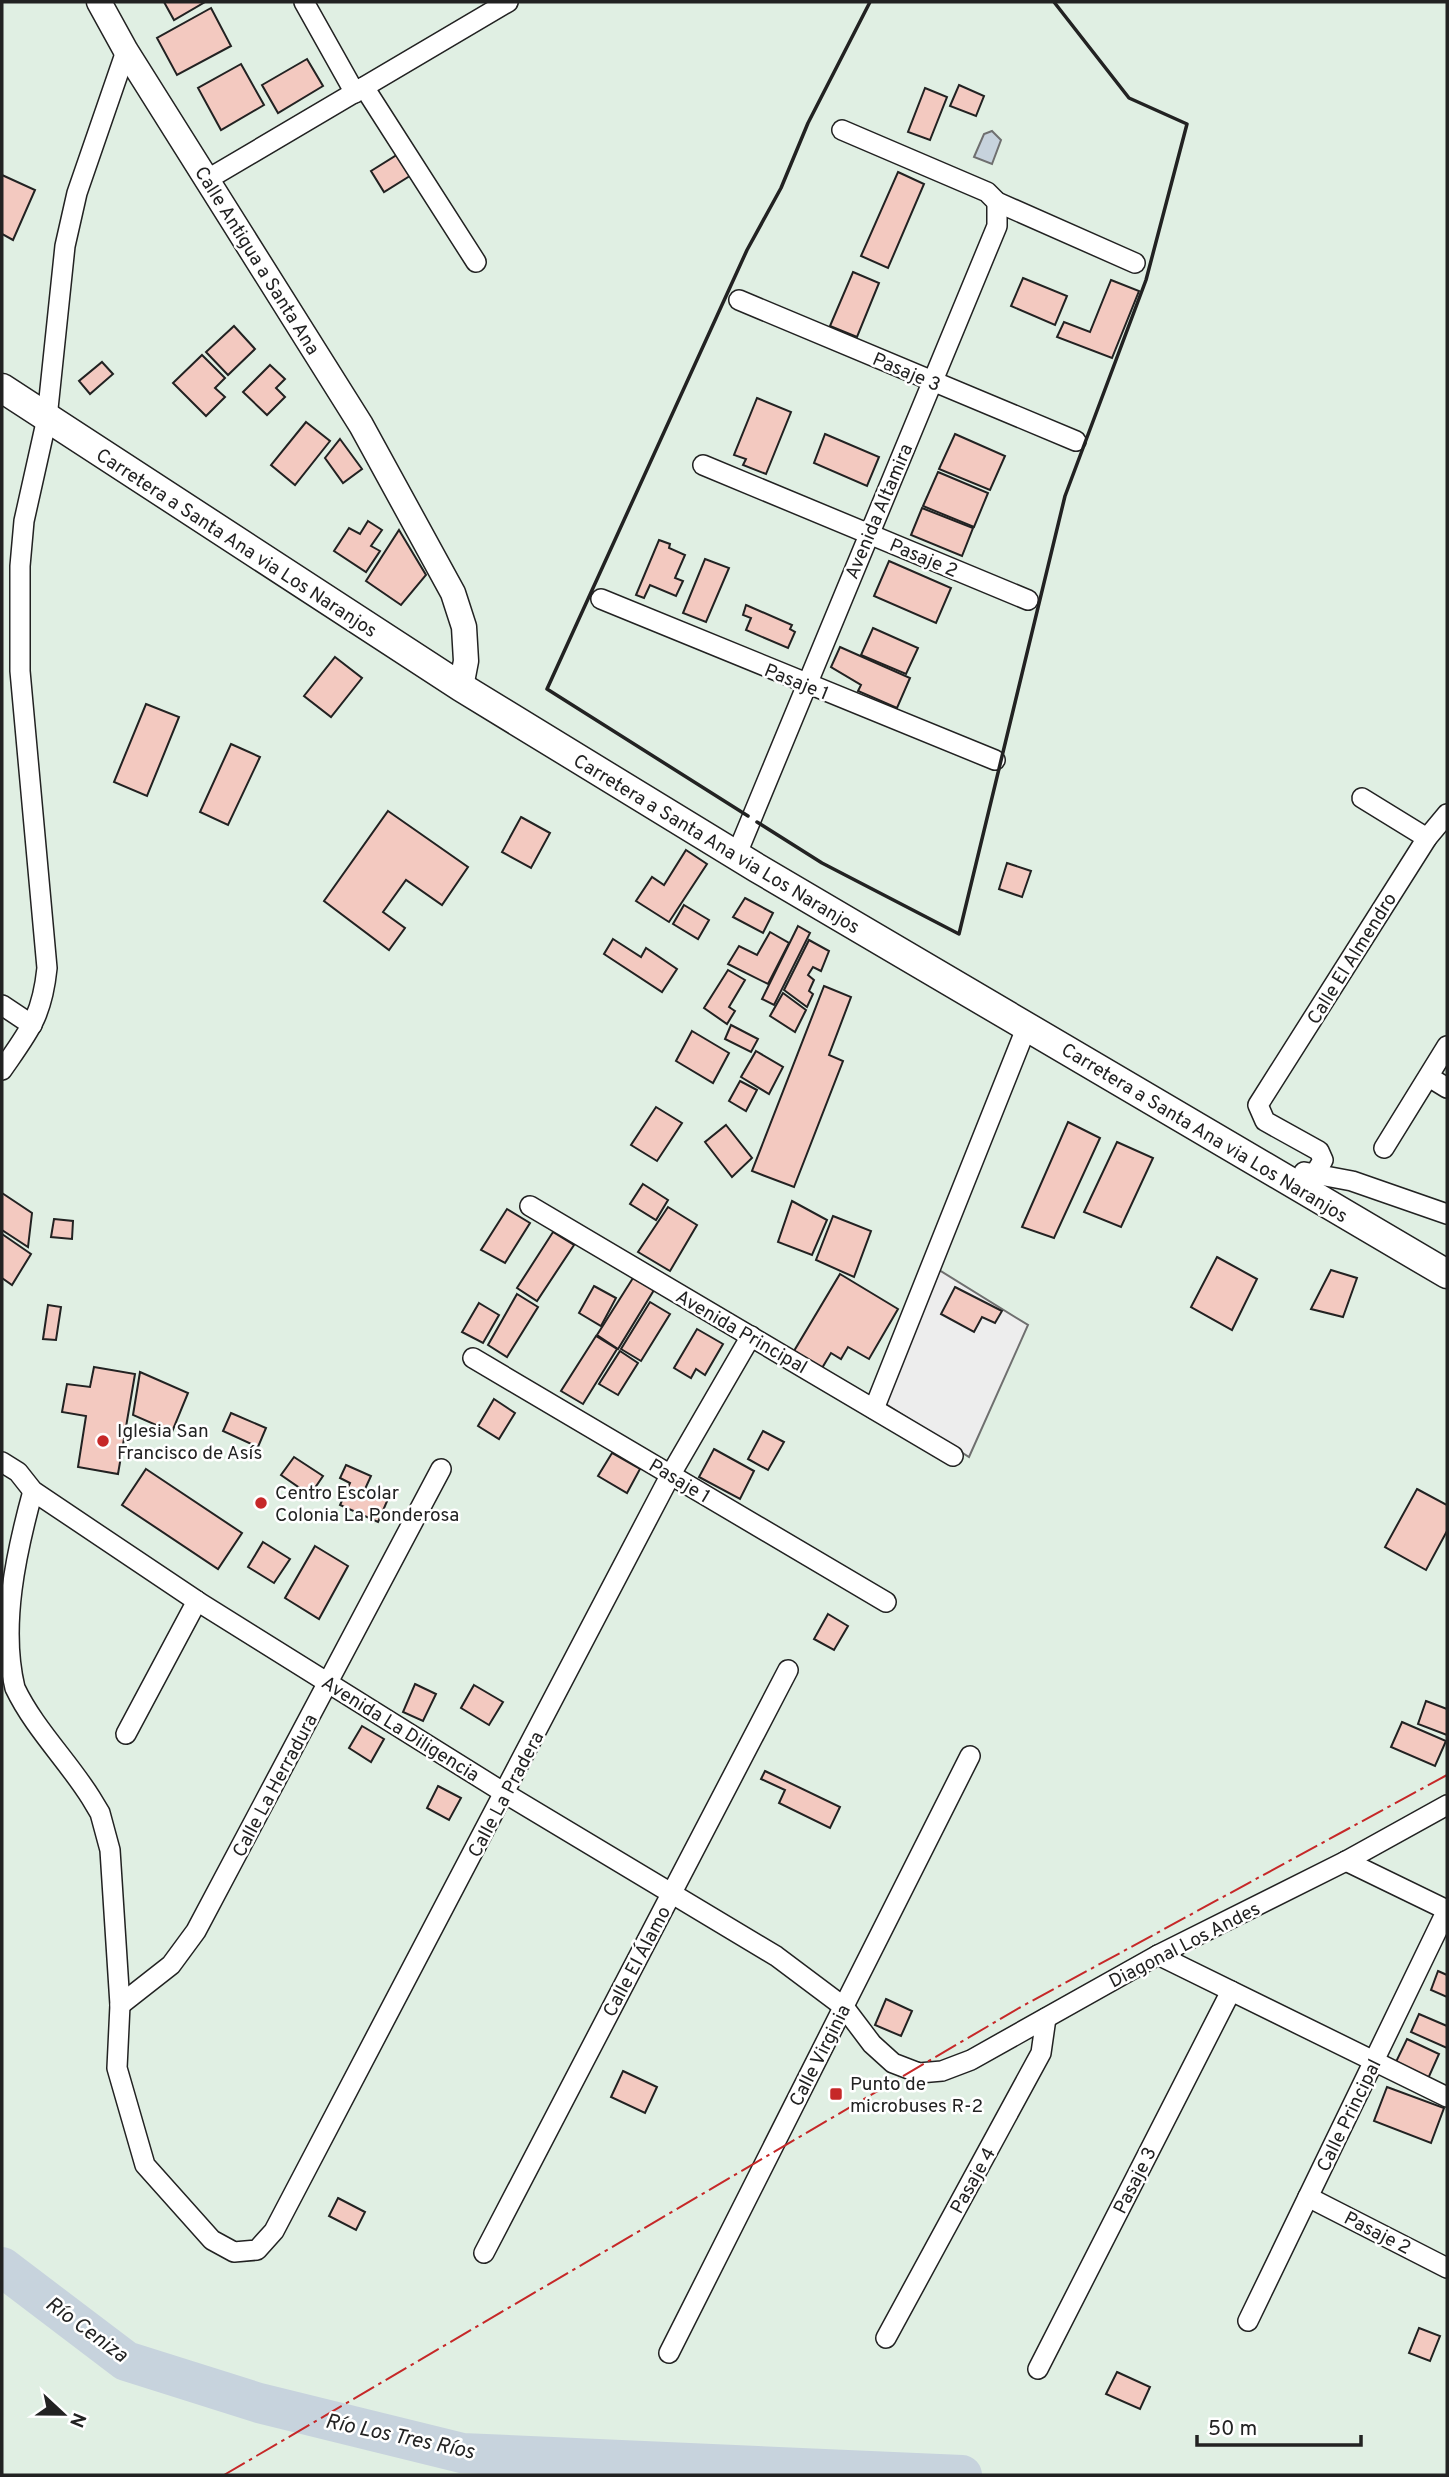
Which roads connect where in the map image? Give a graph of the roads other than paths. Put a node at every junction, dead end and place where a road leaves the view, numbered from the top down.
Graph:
1 (99, 2) edge
2 (304, 2) edge
3 (508, 2) edge
4 (126, 51) junction
5 (360, 90) junction
6 (842, 130) dead end
7 (208, 179) junction
8 (997, 202) junction
9 (475, 262) dead end
10 (1135, 263) dead end
11 (739, 300) dead end
12 (932, 381) junction
13 (2, 388) edge
14 (47, 418) junction
15 (1076, 442) dead end
16 (703, 465) dead end
17 (869, 534) junction
18 (601, 599) dead end
19 (1028, 600) dead end
20 (807, 685) junction
21 (461, 687) junction
22 (995, 760) dead end
23 (1362, 798) dead end
24 (1447, 814) edge
25 (1427, 838) junction
26 (736, 856) junction
27 (2, 1005) edge
28 (32, 1025) junction
29 (1027, 1026) junction
30 (1447, 1046) edge
31 (2, 1070) edge
32 (1429, 1077) junction
33 (1447, 1088) edge
34 (1384, 1148) dead end
35 (1316, 1172) junction
36 (1275, 1173) junction
37 (530, 1206) dead end
38 (1447, 1214) edge
39 (1447, 1274) edge
40 (751, 1336) junction
41 (473, 1358) dead end
42 (874, 1409) junction
43 (953, 1456) dead end
44 (2, 1462) edge
45 (441, 1469) dead end
46 (671, 1474) junction
47 (33, 1491) junction
48 (197, 1601) junction
49 (886, 1602) dead end
50 (788, 1670) dead end
51 (329, 1683) junction
52 (126, 1734) dead end
53 (970, 1756) dead end
54 (506, 1794) junction
55 (1447, 1805) edge
56 (1346, 1861) junction
57 (671, 1894) junction
58 (1447, 1910) edge
59 (1158, 1955) junction
60 (1231, 1991) junction
61 (120, 2005) junction
62 (844, 2007) junction
63 (1046, 2018) junction
64 (1373, 2062) junction
65 (919, 2073) joint
66 (1447, 2097) edge
67 (1308, 2197) junction
68 (484, 2253) dead end
69 (1447, 2268) edge
70 (1248, 2320) dead end
71 (886, 2338) dead end
72 (669, 2353) dead end
73 (1038, 2369) dead end

1 - 4 street, Calle Antigua a Santa Ana
2 - 5 street
3 - 5 street
4 - 7 street, Calle Antigua a Santa Ana
4 - 14 street
5 - 7 street
5 - 9 street
6 - 8 street
7 - 21 street, Calle Antigua a Santa Ana
8 - 10 street
8 - 12 street, Avenida Altamira
11 - 12 street, Pasaje 3
12 - 15 street, Pasaje 3
12 - 17 street, Avenida Altamira
13 - 14 main road, Carretera a Santa Ana via Los Naranjos
14 - 21 main road, Carretera a Santa Ana via Los Naranjos
14 - 28 street
16 - 17 street, Pasaje 2
17 - 19 street, Pasaje 2
17 - 20 street, Avenida Altamira
18 - 20 street, Pasaje 1
20 - 22 street, Pasaje 1
20 - 26 street, Avenida Altamira
21 - 26 main road, Carretera a Santa Ana via Los Naranjos
23 - 25 street
24 - 25 street, Calle El Almendro
25 - 35 street, Calle El Almendro
26 - 29 main road, Carretera a Santa Ana via Los Naranjos
27 - 28 street
28 - 31 street
29 - 36 main road, Carretera a Santa Ana via Los Naranjos
29 - 42 street
30 - 32 street
32 - 33 street
32 - 34 street
35 - 36 street
35 - 38 street
36 - 39 main road, Carretera a Santa Ana via Los Naranjos
37 - 40 street, Avenida Principal
40 - 42 street, Avenida Principal
40 - 46 street, Calle La Pradera
41 - 46 street, Pasaje 1
42 - 43 street, Avenida Principal
44 - 47 street, Avenida La Diligencia
45 - 51 street, Calle La Herradura
46 - 49 street, Pasaje 1
46 - 54 street, Calle La Pradera
47 - 48 street, Avenida La Diligencia
47 - 61 street
48 - 51 street, Avenida La Diligencia
48 - 52 street
50 - 57 street, Calle El Álamo
51 - 54 street, Avenida La Diligencia
51 - 61 street, Calle La Herradura
53 - 62 street, Calle Virginia
54 - 57 street, Avenida La Diligencia
54 - 61 street, Calle La Pradera
55 - 56 street, Diagonal Los Andes
56 - 58 street
56 - 59 street, Diagonal Los Andes
57 - 62 street, Avenida La Diligencia
57 - 68 street, Calle El Álamo
58 - 64 street, Calle Principal
59 - 60 street
59 - 63 street, Diagonal Los Andes
60 - 64 street
60 - 73 street, Pasaje 3
62 - 65 street, Avenida La Diligencia
62 - 72 street, Calle Virginia
63 - 65 street, Diagonal Los Andes
63 - 71 street, Pasaje 4
64 - 66 street
64 - 67 street, Calle Principal
67 - 69 street, Pasaje 2
67 - 70 street, Calle Principal

